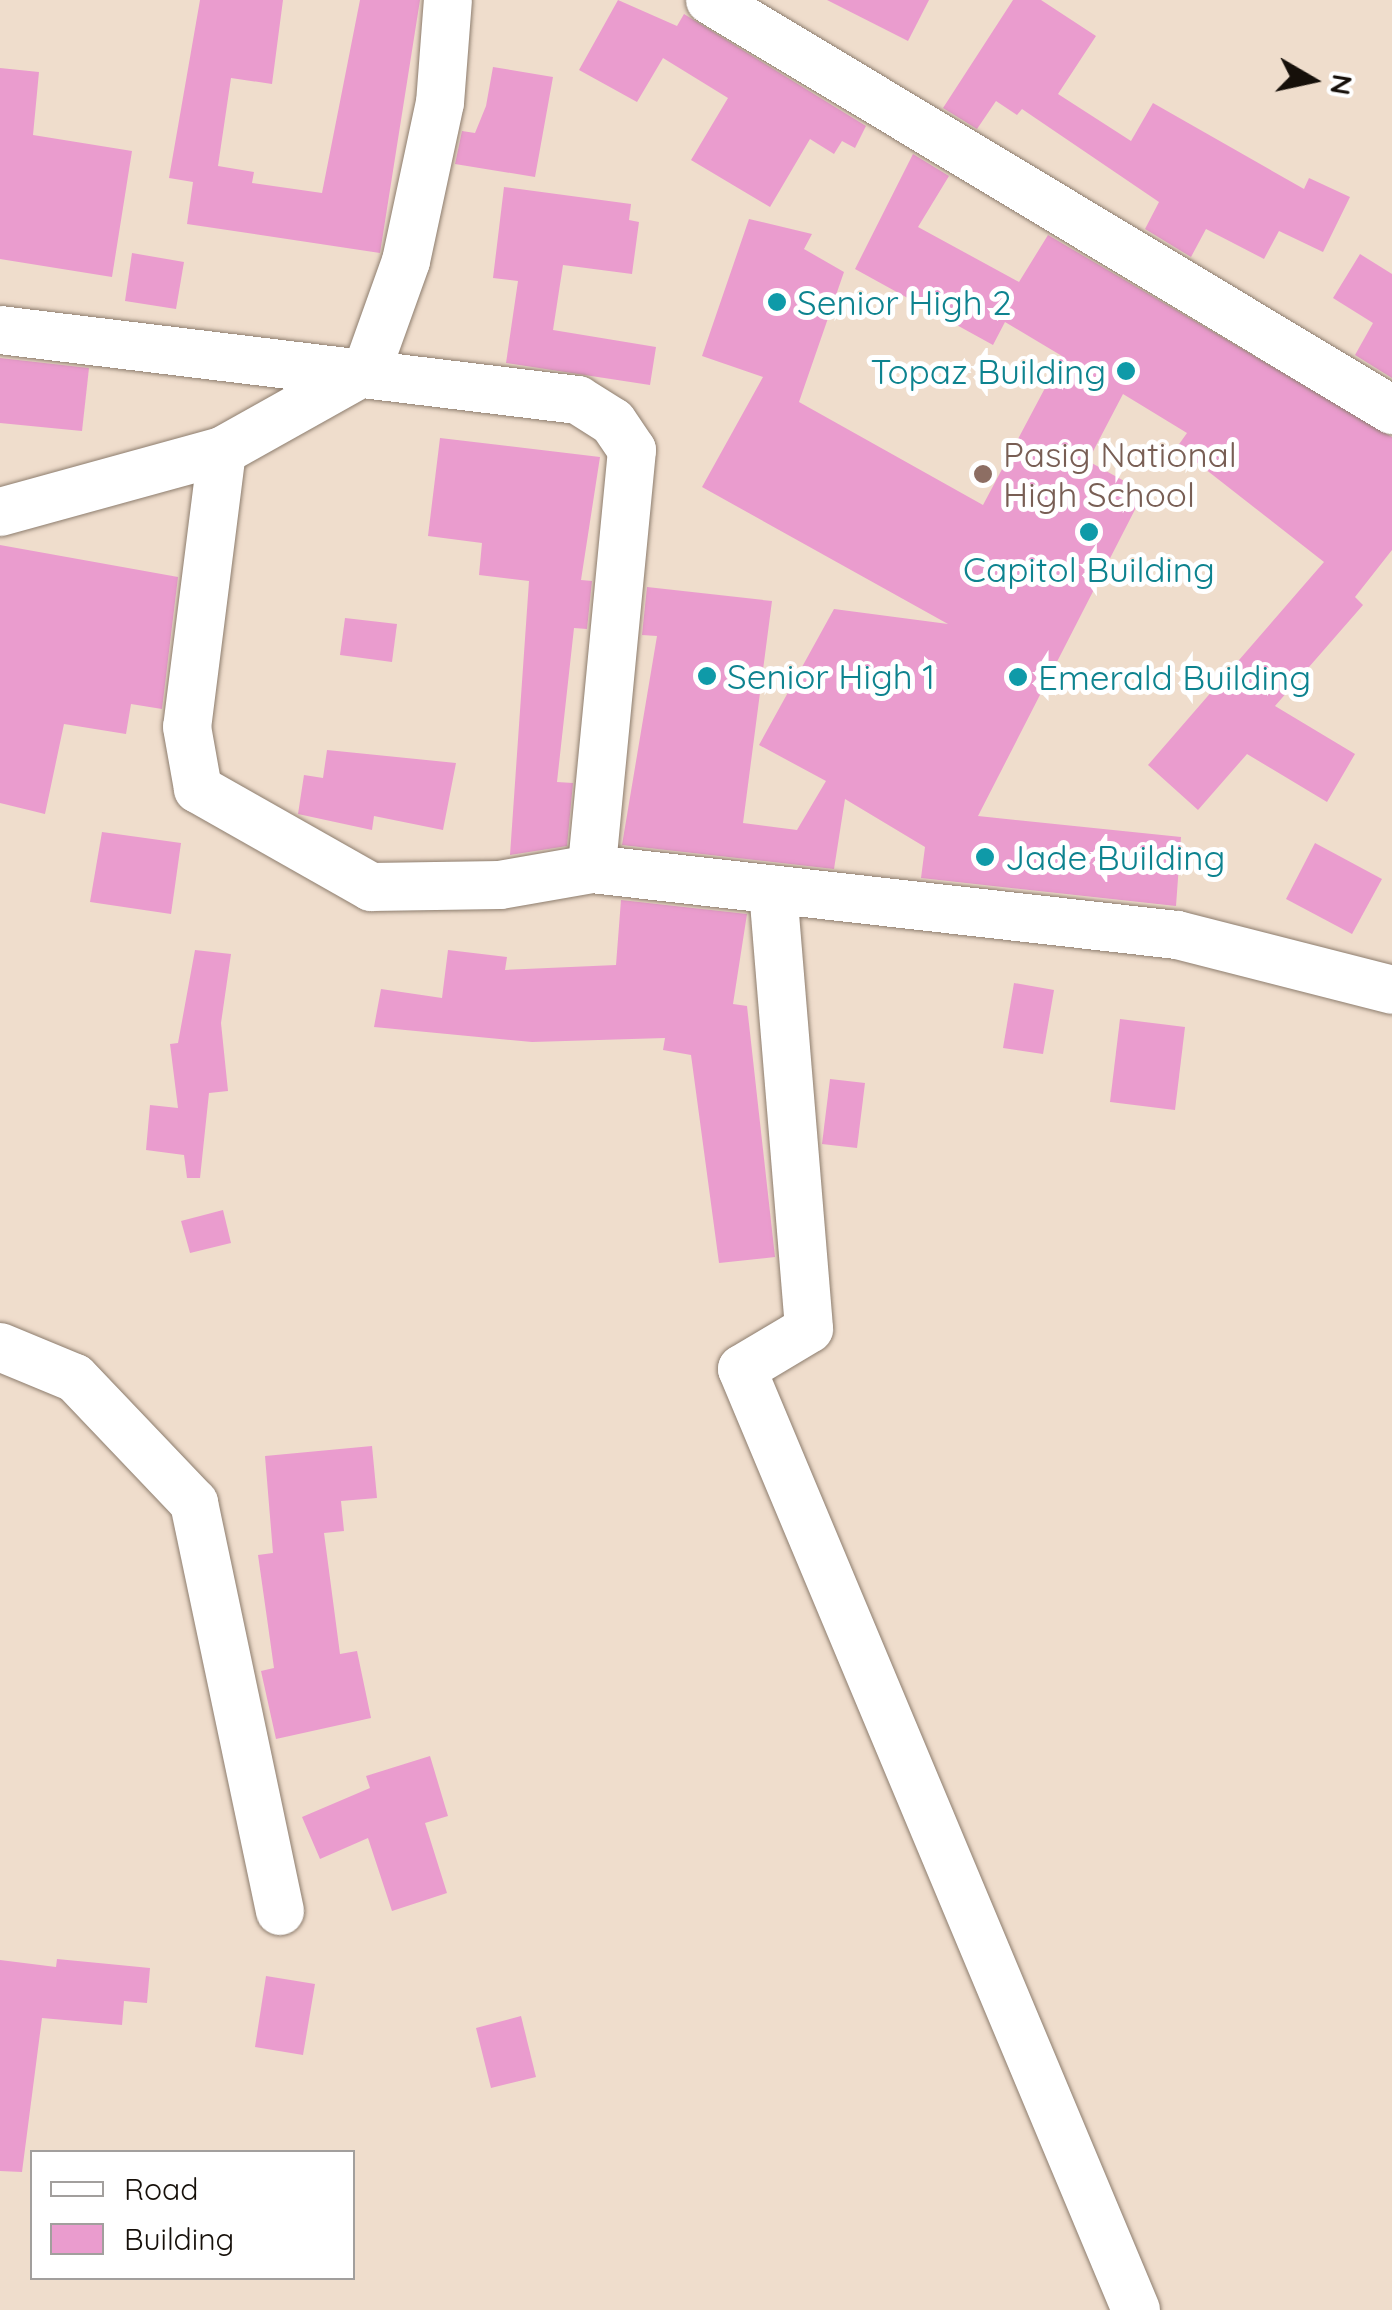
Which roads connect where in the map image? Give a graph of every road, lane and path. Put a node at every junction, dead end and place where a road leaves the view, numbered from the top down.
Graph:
1 (448, 0) edge
2 (710, 0) edge
3 (0, 330) edge
4 (366, 370) junction
5 (1392, 410) edge
6 (222, 452) junction
7 (0, 512) edge
8 (592, 869) junction
9 (773, 890) junction
10 (1392, 990) edge
11 (0, 1347) edge
12 (280, 1912) dead end
13 (1136, 2310) edge

1 - 4 street
2 - 5 street
3 - 4 street
4 - 6 street
4 - 8 street
6 - 7 street
6 - 8 street
8 - 9 street
9 - 10 street
9 - 13 street
11 - 12 street

